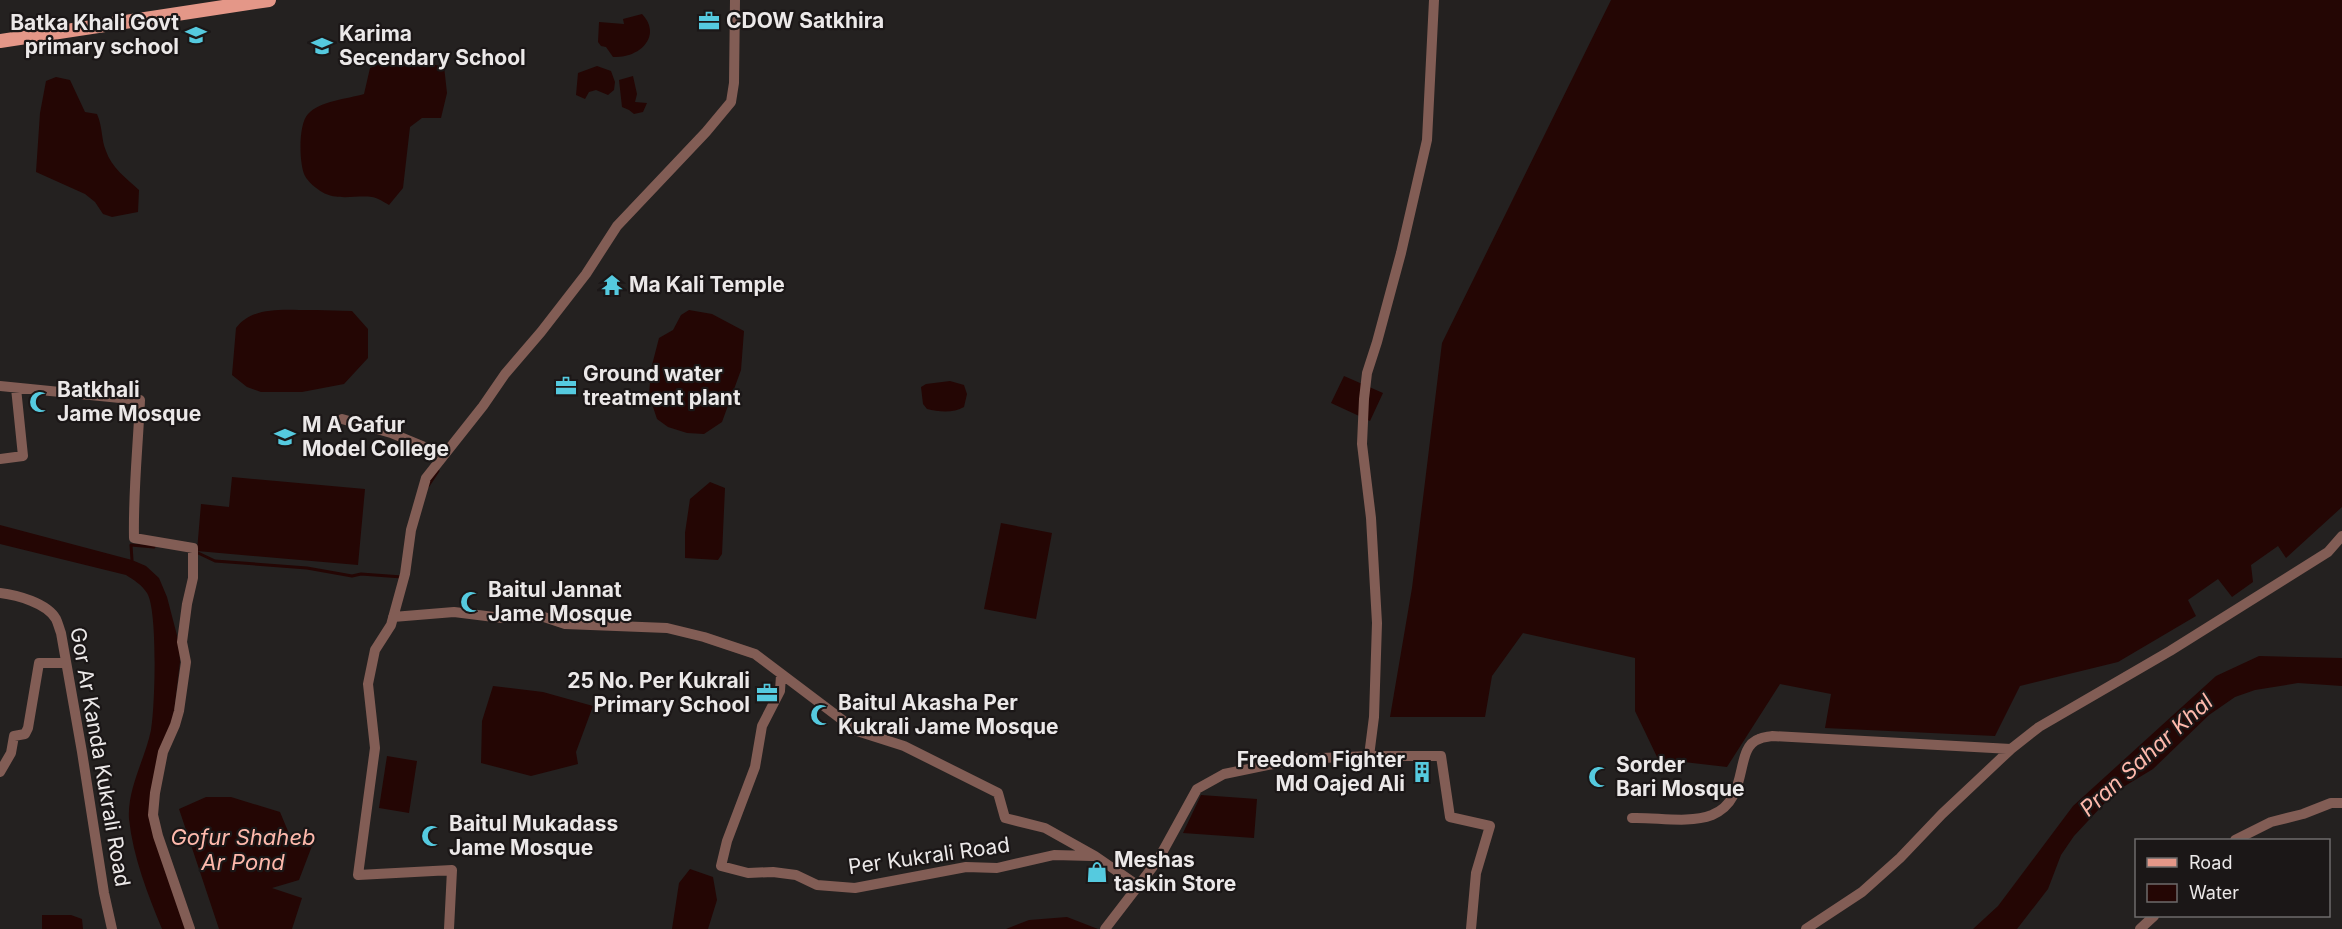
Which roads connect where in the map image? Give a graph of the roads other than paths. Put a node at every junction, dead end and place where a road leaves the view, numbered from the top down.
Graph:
1 (269, 0) edge
2 (735, 0) edge
3 (1434, 0) edge
4 (0, 40) edge
5 (0, 387) edge
6 (16, 388) junction
7 (342, 419) dead end
8 (444, 455) junction
9 (0, 459) edge
10 (2342, 536) edge
11 (0, 593) edge
12 (393, 616) junction
13 (66, 663) junction
14 (782, 675) junction
15 (2011, 749) junction
16 (1370, 756) junction
17 (0, 772) edge
18 (2342, 802) edge
19 (1632, 818) dead end
20 (2237, 839) edge
21 (1095, 856) junction
22 (1140, 886) junction
23 (2152, 917) edge
24 (1107, 927) edge
25 (112, 929) edge
26 (190, 929) edge
27 (449, 929) edge
28 (1471, 929) edge
29 (1806, 929) edge
30 (2140, 929) edge

1 - 4 main road
2 - 8 street
3 - 16 street
5 - 6 street
6 - 9 street
6 - 26 street
7 - 8 street
8 - 12 street
10 - 15 street
11 - 13 street, Gor Ar Kanda Kukrali Road
12 - 14 street
12 - 27 street
13 - 17 street
13 - 25 street, Gor Ar Kanda Kukrali Road
14 - 21 street
14 - 21 street, Per Kukrali Road
15 - 19 street
15 - 29 street
16 - 22 street
16 - 28 street
18 - 20 street
21 - 22 street
22 - 24 street
23 - 30 street

